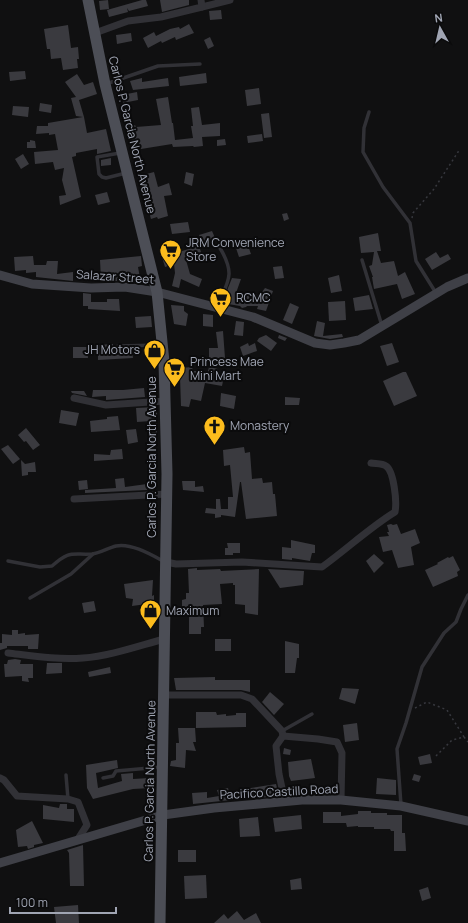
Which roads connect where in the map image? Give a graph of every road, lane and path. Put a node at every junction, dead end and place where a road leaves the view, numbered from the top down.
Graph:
1 (88, 0) edge
2 (230, 0) edge
3 (202, 3) edge
4 (95, 33) junction
5 (200, 64) dead end
6 (105, 84) junction
7 (369, 112) dead end
8 (460, 149) dead end
9 (122, 152) junction
10 (127, 173) junction
11 (410, 223) junction
12 (220, 248) dead end
13 (362, 260) dead end
14 (0, 275) edge
15 (468, 278) edge
16 (156, 292) junction
17 (436, 293) junction
18 (217, 307) junction
19 (382, 326) junction
20 (162, 345) junction
21 (118, 346) dead end
22 (74, 398) dead end
23 (165, 401) junction
24 (371, 463) dead end
25 (167, 494) junction
26 (74, 499) dead end
27 (93, 554) junction
28 (8, 561) dead end
29 (166, 562) junction
30 (468, 595) edge
31 (30, 598) dead end
32 (164, 639) junction
33 (8, 653) dead end
34 (164, 695) junction
35 (410, 711) junction
36 (312, 714) dead end
37 (283, 733) junction
38 (464, 737) junction
39 (468, 742) edge
40 (436, 756) dead end
41 (162, 767) junction
42 (66, 775) dead end
43 (0, 778) edge
44 (103, 778) dead end
45 (68, 799) junction
46 (341, 800) junction
47 (284, 802) junction
48 (401, 806) junction
49 (163, 815) junction
50 (468, 821) edge
51 (78, 839) junction
52 (0, 863) edge
53 (160, 923) edge

1 - 4 main road, Carlos P. Garcia North Avenue
2 - 3 street
3 - 4 street
4 - 6 main road, Carlos P. Garcia North Avenue
5 - 6 lane
6 - 9 main road, Carlos P. Garcia North Avenue
7 - 11 lane
8 - 11 path
9 - 10 main road, Carlos P. Garcia North Avenue
9 - 10 lane
10 - 16 main road, Carlos P. Garcia North Avenue
11 - 17 lane
12 - 18 lane
13 - 19 lane
14 - 16 street, Salazar Street
15 - 17 street, Salazar Street
16 - 18 street, Salazar Street
16 - 20 main road, Carlos P. Garcia North Avenue
17 - 19 street, Salazar Street
18 - 19 street, Salazar Street
20 - 21 lane
20 - 23 main road, Carlos P. Garcia North Avenue
22 - 23 street
23 - 25 main road, Carlos P. Garcia North Avenue
24 - 29 street
25 - 26 street
25 - 29 main road, Carlos P. Garcia North Avenue
27 - 28 lane
27 - 29 lane
27 - 31 lane
29 - 32 main road, Carlos P. Garcia North Avenue
30 - 35 lane
32 - 33 street
32 - 34 main road, Carlos P. Garcia North Avenue
34 - 37 street
34 - 41 main road, Carlos P. Garcia North Avenue
35 - 38 path
35 - 48 lane
36 - 37 lane
37 - 46 street
37 - 47 street
38 - 39 path
38 - 40 path
41 - 44 lane
41 - 49 main road, Carlos P. Garcia North Avenue
42 - 45 lane
43 - 45 street
45 - 51 street
46 - 47 street, Pacifico Castillo Road
46 - 48 street, Pacifico Castillo Road
47 - 49 street, Pacifico Castillo Road
48 - 50 street, Pacifico Castillo Road
49 - 51 street, Pacifico Castillo Road
49 - 53 main road, Carlos P. Garcia North Avenue
51 - 52 street, Pacifico Castillo Road

